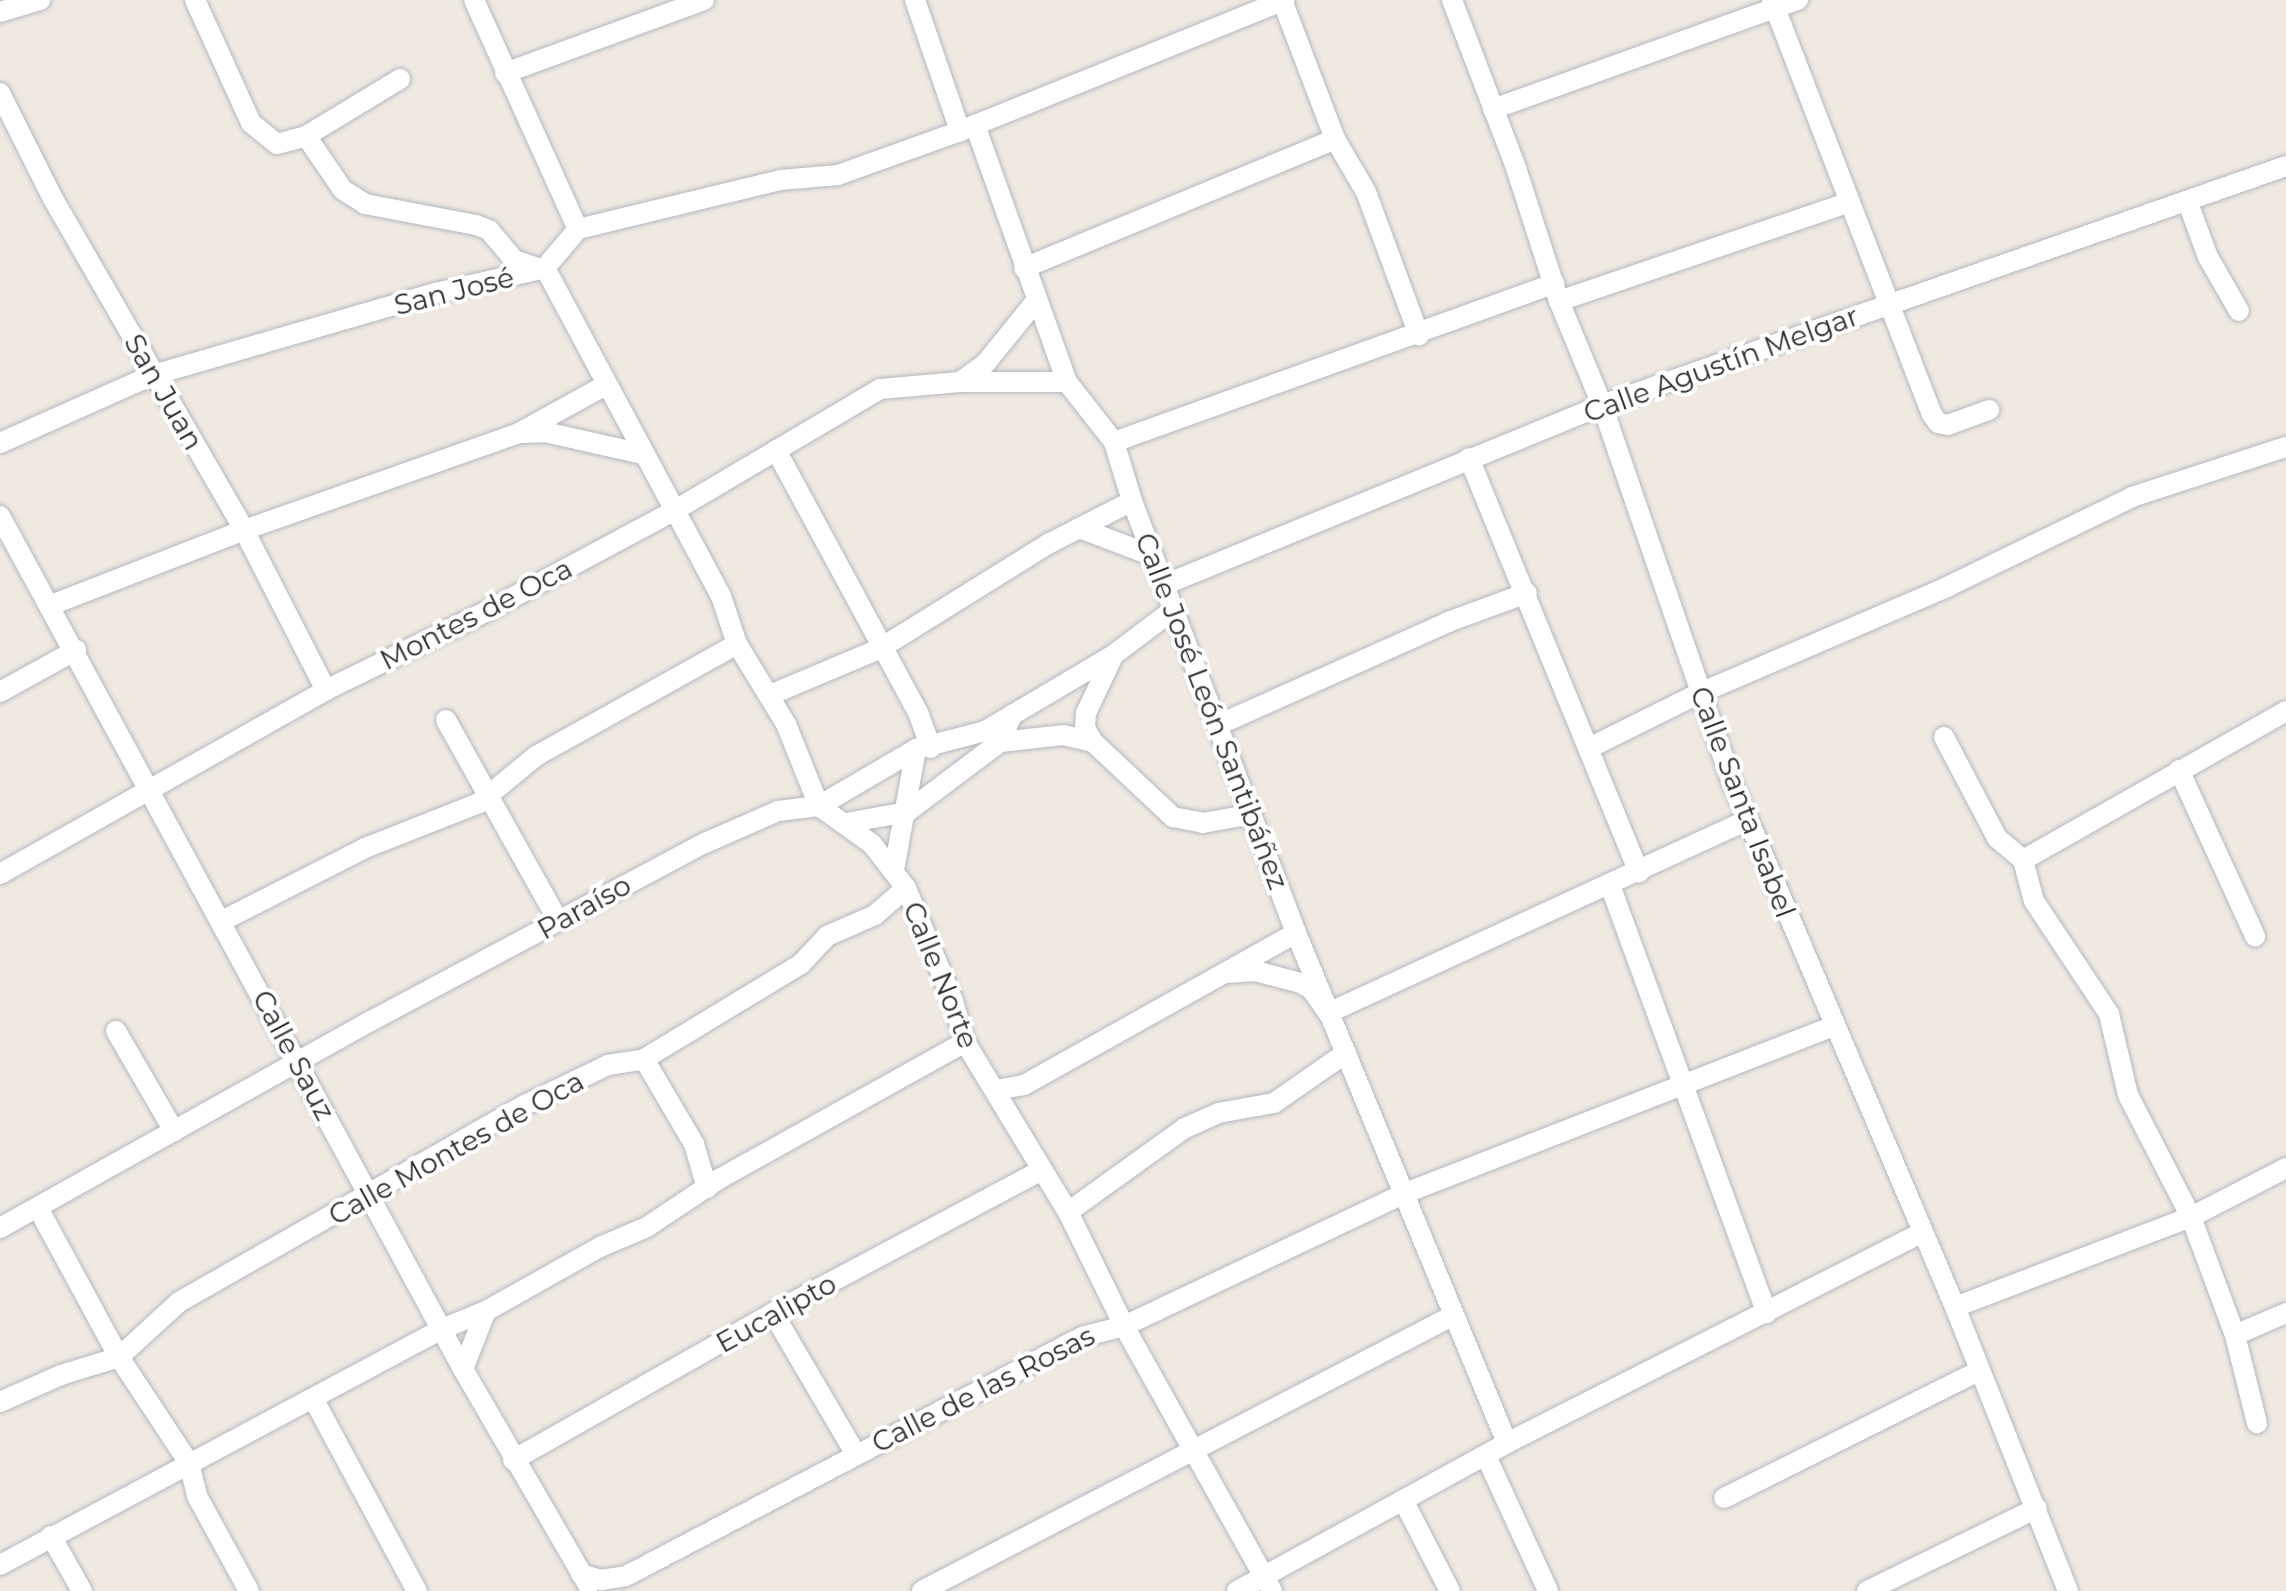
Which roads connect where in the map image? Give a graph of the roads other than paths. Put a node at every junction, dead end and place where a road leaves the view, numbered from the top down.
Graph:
1 (40, 0) edge
2 (194, 0) edge
3 (474, 0) edge
4 (704, 0) edge
5 (914, 0) edge
6 (1283, 0) edge
7 (1452, 0) edge
8 (1798, 0) edge
9 (1774, 5) edge
10 (0, 12) edge
11 (505, 73) junction
12 (400, 79) dead end
13 (0, 94) edge
14 (1493, 109) junction
15 (967, 128) junction
16 (306, 136) junction
17 (1335, 139) junction
18 (2286, 166) edge
19 (1850, 202) junction
20 (2188, 202) junction
21 (578, 229) junction
22 (545, 268) junction
23 (1024, 268) junction
24 (1557, 292) junction
25 (1036, 301) junction
26 (1890, 302) junction
27 (2240, 310) dead end
28 (1419, 336) junction
29 (153, 375) junction
30 (960, 382) junction
31 (1067, 382) junction
32 (606, 385) junction
33 (1602, 406) junction
34 (1989, 410) dead end
35 (519, 433) junction
36 (1114, 442) junction
37 (0, 443) edge
38 (2286, 447) edge
39 (776, 450) junction
40 (643, 454) junction
41 (1469, 458) junction
42 (1132, 501) junction
43 (672, 512) junction
44 (0, 516) edge
45 (1079, 528) junction
46 (244, 530) junction
47 (1153, 556) junction
48 (1164, 586) junction
49 (1527, 593) junction
50 (50, 605) junction
51 (1173, 610) junction
52 (737, 644) junction
53 (881, 648) junction
54 (76, 650) junction
55 (1112, 656) junction
56 (326, 690) junction
57 (0, 692) edge
58 (1700, 693) junction
59 (770, 694) junction
60 (2286, 711) edge
61 (1012, 716) junction
62 (446, 720) dead end
63 (1218, 725) junction
64 (1944, 737) dead end
65 (1000, 742) junction
66 (1093, 742) junction
67 (1591, 747) junction
68 (924, 748) junction
69 (2179, 770) junction
70 (150, 793) junction
71 (491, 794) junction
72 (819, 806) junction
73 (907, 812) junction
74 (1252, 814) junction
75 (1748, 820) junction
76 (846, 823) junction
77 (2022, 860) junction
78 (1639, 872) junction
79 (0, 874) edge
80 (900, 879) junction
81 (1610, 885) junction
82 (222, 920) junction
83 (557, 920) junction
84 (1296, 933) junction
85 (2255, 936) dead end
86 (1227, 974) junction
87 (1328, 1013) junction
88 (1832, 1026) junction
89 (116, 1032) dead end
90 (964, 1042) junction
91 (1346, 1053) junction
92 (644, 1059) junction
93 (298, 1064) junction
94 (1684, 1086) junction
95 (996, 1090) junction
96 (174, 1132) junction
97 (2286, 1168) edge
98 (1042, 1170) junction
99 (706, 1188) junction
100 (1403, 1194) junction
101 (371, 1195) junction
102 (38, 1208) junction
103 (1068, 1212) junction
104 (2192, 1217) junction
105 (0, 1228) edge
106 (1922, 1233) junction
107 (1955, 1307) junction
108 (486, 1311) junction
109 (773, 1313) junction
110 (1767, 1313) junction
111 (2286, 1313) edge
112 (1452, 1316) junction
113 (1124, 1326) junction
114 (442, 1329) junction
115 (2235, 1335) junction
116 (119, 1357) junction
117 (463, 1369) junction
118 (1979, 1371) junction
119 (314, 1400) junction
120 (0, 1402) edge
121 (2257, 1422) dead end
122 (1507, 1443) junction
123 (1194, 1447) junction
124 (856, 1453) junction
125 (1486, 1456) junction
126 (513, 1460) junction
127 (189, 1463) junction
128 (1724, 1498) dead end
129 (1403, 1500) junction
130 (2037, 1508) junction
131 (52, 1536) junction
132 (0, 1565) edge
133 (586, 1582) edge
134 (619, 1583) edge
135 (1268, 1584) edge
136 (82, 1591) edge
137 (249, 1591) edge
138 (417, 1591) edge
139 (922, 1591) edge
140 (1237, 1591) edge
141 (1450, 1591) edge
142 (1548, 1591) edge
143 (1866, 1591) edge
144 (2068, 1591) edge

1 - 10 street
2 - 16 street
3 - 11 street
4 - 11 street
5 - 15 street, Calle José León Santibáñez
6 - 15 street
6 - 17 street
7 - 14 street, Calle Santa Isabel
8 - 9 street
9 - 14 street
9 - 19 street
11 - 21 street
12 - 16 street
13 - 29 street, San Juan
14 - 24 street, Calle Santa Isabel
15 - 21 street
15 - 23 street, Calle José León Santibáñez
16 - 22 street
17 - 23 street
17 - 28 street
18 - 20 street, Calle Agustín Melgar
19 - 24 street
19 - 26 street
20 - 26 street, Calle Agustín Melgar
20 - 27 street
21 - 22 street, San José
22 - 29 street, San José
22 - 32 street
23 - 25 street, Calle José León Santibáñez
24 - 28 street
24 - 33 street, Calle Santa Isabel
25 - 30 street
25 - 31 street, Calle José León Santibáñez
26 - 33 street, Calle Agustín Melgar
26 - 34 street
28 - 36 street
29 - 37 street, San José
29 - 46 street, San Juan
30 - 31 street, Montes de Oca
30 - 39 street, Montes de Oca
31 - 36 street, Calle José León Santibáñez
32 - 35 street
32 - 40 street
33 - 41 street, Calle Agustín Melgar
33 - 58 street, Calle Santa Isabel
35 - 40 street
35 - 46 street
36 - 42 street, Calle José León Santibáñez
38 - 58 street
39 - 43 street, Montes de Oca
39 - 53 street
40 - 43 street
41 - 48 street, Calle Agustín Melgar
41 - 49 street
42 - 45 street
42 - 47 street, Calle José León Santibáñez
43 - 52 street
43 - 56 street, Montes de Oca
44 - 50 street, Calle Sauz
45 - 47 street
45 - 53 street
46 - 50 street
46 - 56 street, San Juan
47 - 48 street, Calle José León Santibáñez
48 - 51 street, Calle José León Santibáñez
49 - 63 street
49 - 67 street
50 - 54 street, Calle Sauz
51 - 55 street, Paraíso
51 - 63 street, Calle José León Santibáñez
52 - 59 street
52 - 71 street
53 - 59 street
53 - 68 street
54 - 57 street
54 - 70 street, Calle Sauz
55 - 61 street, Paraíso
55 - 66 street
56 - 70 street, Montes de Oca
58 - 67 street
58 - 75 street, Calle Santa Isabel
59 - 72 street
60 - 69 street
61 - 65 street
61 - 68 street, Paraíso
62 - 71 street
63 - 74 street, Calle José León Santibáñez
64 - 77 street
65 - 66 street
65 - 73 street
66 - 74 street
67 - 78 street
68 - 72 street, Paraíso
68 - 73 street
69 - 77 street
69 - 85 street
70 - 79 street, Montes de Oca
70 - 82 street, Calle Sauz
71 - 82 street
71 - 83 street
72 - 76 street, Calle Norte
72 - 83 street, Paraíso
73 - 76 street
73 - 80 street
74 - 84 street, Calle José León Santibáñez
75 - 78 street
75 - 88 street, Calle Santa Isabel
76 - 80 street, Calle Norte
77 - 104 street
78 - 81 street
80 - 90 street, Calle Norte
80 - 92 street, Calle Montes de Oca
81 - 87 street
81 - 94 street
82 - 93 street, Calle Sauz
83 - 93 street, Paraíso
84 - 86 street
84 - 87 street, Calle José León Santibáñez
86 - 87 street
86 - 95 street
87 - 91 street, Calle José León Santibáñez
88 - 94 street, Calle de las Rosas
88 - 106 street, Calle Santa Isabel
89 - 96 street
90 - 95 street, Calle Norte
90 - 99 street
91 - 100 street, Calle José León Santibáñez
91 - 103 street
92 - 99 street
92 - 101 street, Calle Montes de Oca
93 - 96 street, Paraíso
93 - 101 street, Calle Sauz
94 - 100 street, Calle de las Rosas
94 - 110 street
95 - 98 street, Calle Norte
96 - 102 street, Paraíso
97 - 104 street
98 - 103 street, Calle Norte
98 - 109 street, Eucalipto
99 - 108 street
100 - 112 street, Calle José León Santibáñez
100 - 113 street, Calle de las Rosas
101 - 114 street, Calle Sauz
101 - 116 street, Calle Montes de Oca
102 - 105 street, Paraíso
102 - 116 street
103 - 113 street, Calle Norte
104 - 107 street
104 - 115 street
106 - 107 street, Calle Santa Isabel
106 - 110 street
107 - 118 street, Calle Santa Isabel
108 - 114 street
108 - 117 street
109 - 124 street
109 - 126 street, Eucalipto
110 - 122 street
111 - 115 street
112 - 122 street, Calle José León Santibáñez
112 - 123 street
113 - 123 street, Calle Norte
113 - 124 street, Calle de las Rosas
114 - 117 street, Calle Sauz
114 - 119 street
115 - 121 street
116 - 120 street, Calle Montes de Oca
116 - 127 street
117 - 126 street, Calle Sauz
118 - 128 street
118 - 130 street, Calle Santa Isabel
119 - 127 street
119 - 138 street
122 - 125 street
123 - 135 street, Calle Norte
123 - 139 street
124 - 134 street, Calle de las Rosas
125 - 129 street
125 - 142 street
126 - 133 street, Calle Sauz
127 - 131 street
127 - 137 street
129 - 135 street
129 - 141 street
130 - 143 street
130 - 144 street, Calle Santa Isabel
131 - 132 street
131 - 136 street
133 - 134 street
135 - 140 street

